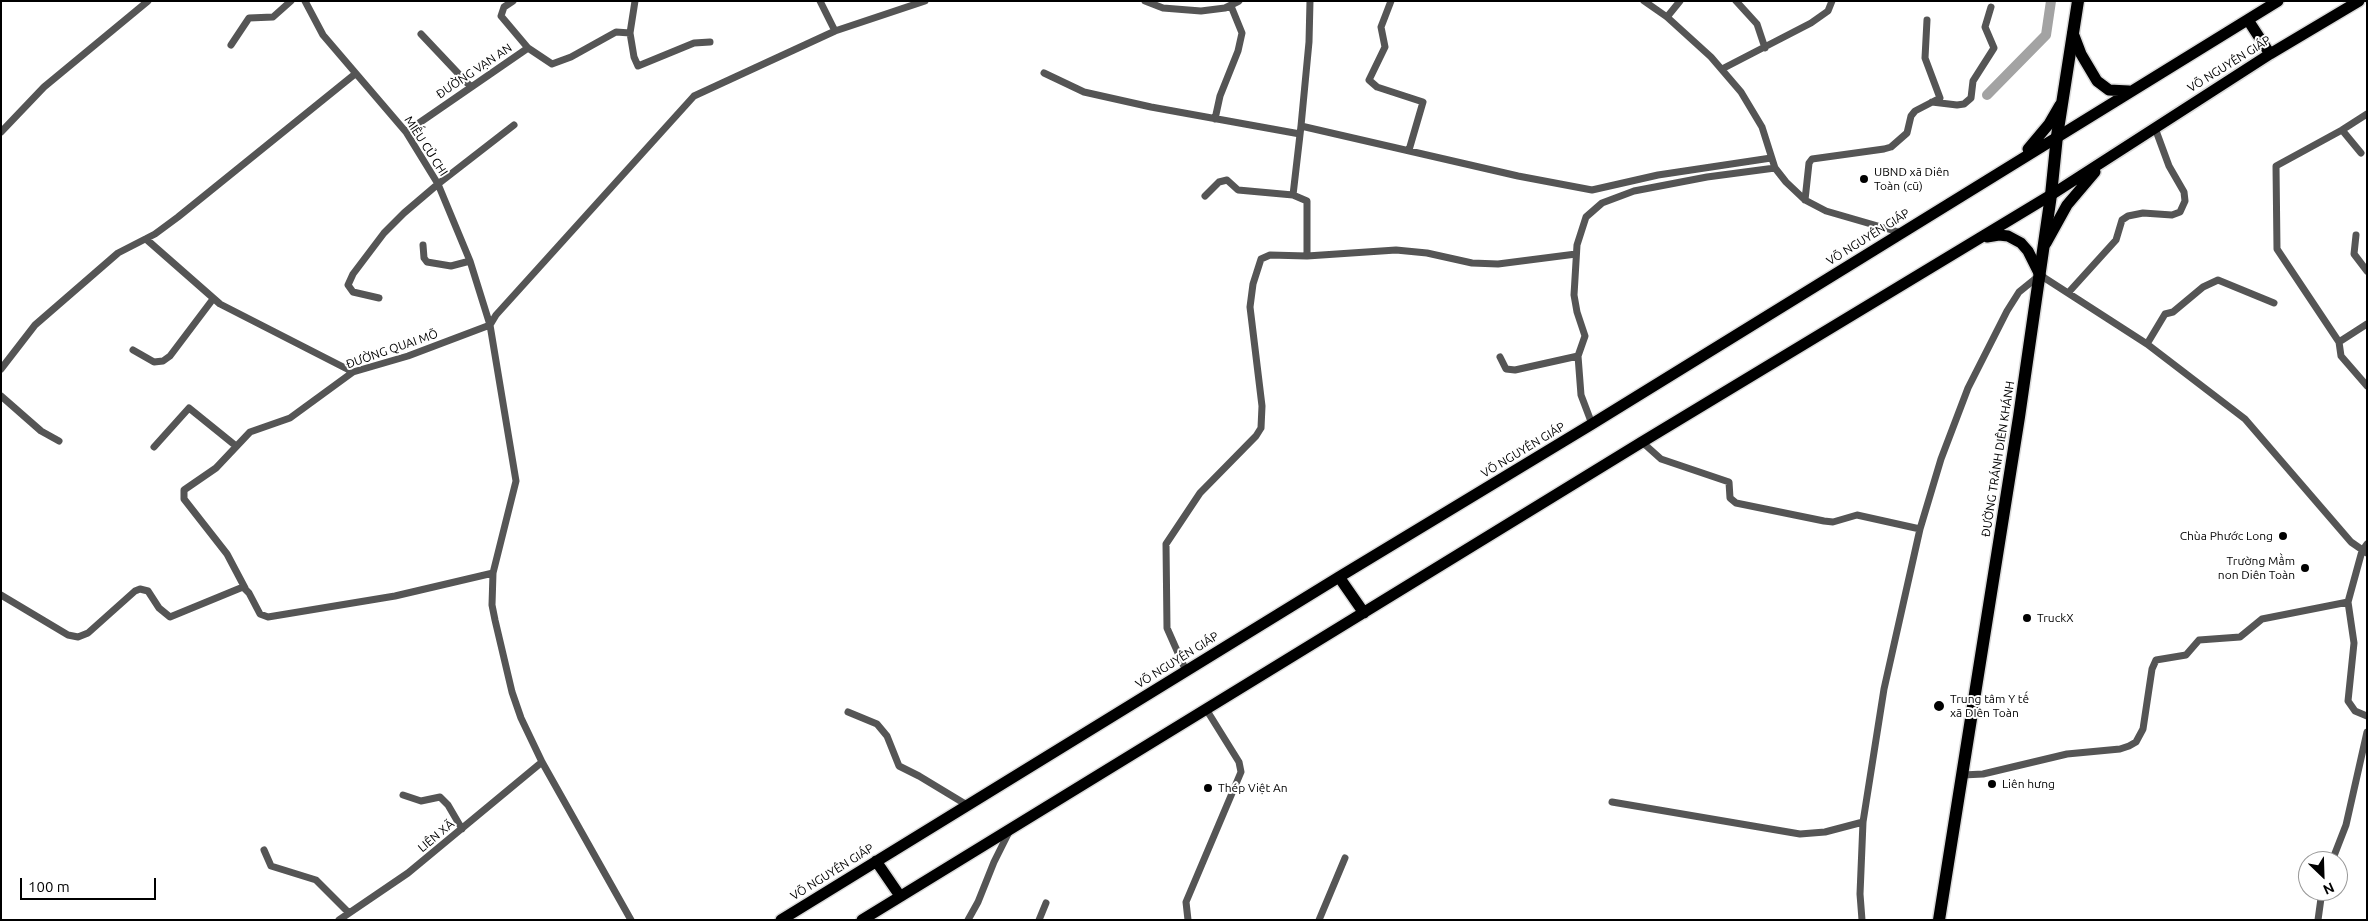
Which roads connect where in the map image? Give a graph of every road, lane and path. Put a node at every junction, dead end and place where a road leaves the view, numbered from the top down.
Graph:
1 (148, 1) edge
2 (291, 1) edge
3 (305, 1) edge
4 (513, 1) edge
5 (636, 1) edge
6 (820, 1) edge
7 (925, 1) edge
8 (1145, 1) edge
9 (1238, 1) edge
10 (1310, 1) edge
11 (1391, 1) edge
12 (1644, 1) edge
13 (1680, 1) edge
14 (1736, 1) edge
15 (1832, 1) edge
16 (2078, 1) edge
17 (2278, 1) edge
18 (2359, 1) edge
19 (914, 4) edge
20 (1231, 6) junction
21 (1991, 7) dead end
22 (1667, 17) junction
23 (1927, 20) dead end
24 (2248, 20) junction
25 (835, 31) junction
26 (630, 33) junction
27 (2073, 33) junction
28 (421, 34) dead end
29 (710, 42) dead end
30 (231, 45) dead end
31 (528, 48) junction
32 (1764, 48) junction
33 (2270, 54) junction
34 (1722, 69) junction
35 (1044, 73) dead end
36 (355, 74) junction
37 (470, 87) junction
38 (2131, 91) junction
39 (1932, 102) junction
40 (2062, 102) junction
41 (2367, 114) edge
42 (1215, 118) junction
43 (514, 125) dead end
44 (2155, 128) junction
45 (1300, 130) junction
46 (2342, 130) junction
47 (1, 132) edge
48 (406, 132) junction
49 (2057, 136) junction
50 (1408, 150) junction
51 (2360, 153) dead end
52 (2113, 154) junction
53 (1770, 158) junction
54 (2019, 160) junction
55 (1775, 168) junction
56 (438, 184) junction
57 (1293, 195) junction
58 (2051, 195) junction
59 (1205, 196) dead end
60 (1805, 200) junction
61 (1902, 232) junction
62 (2356, 235) dead end
63 (146, 239) junction
64 (1978, 239) junction
65 (423, 245) dead end
66 (2043, 252) junction
67 (1576, 254) junction
68 (1307, 256) junction
69 (470, 261) junction
70 (2367, 271) edge
71 (2040, 275) junction
72 (2068, 292) junction
73 (379, 298) dead end
74 (213, 299) junction
75 (2274, 303) dead end
76 (2367, 324) edge
77 (490, 325) junction
78 (2339, 342) junction
79 (2147, 344) junction
80 (133, 350) dead end
81 (1578, 356) junction
82 (1500, 358) dead end
83 (1, 369) edge
84 (353, 372) junction
85 (2367, 386) edge
86 (1, 396) edge
87 (1592, 424) junction
88 (59, 441) dead end
89 (1642, 442) junction
90 (236, 446) junction
91 (154, 447) dead end
92 (1920, 529) junction
93 (2365, 549) edge
94 (493, 573) junction
95 (1339, 577) junction
96 (245, 588) junction
97 (1, 595) edge
98 (2348, 602) junction
99 (1364, 613) junction
100 (1186, 671) junction
101 (1206, 709) junction
102 (848, 712) dead end
103 (2367, 716) edge
104 (2367, 732) edge
105 (542, 762) junction
106 (1963, 775) junction
107 (403, 795) dead end
108 (1612, 802) dead end
109 (967, 805) junction
110 (1863, 822) junction
111 (1011, 827) junction
112 (462, 829) junction
113 (264, 850) dead end
114 (2336, 851) edge
115 (1345, 858) dead end
116 (876, 861) junction
117 (900, 896) junction
118 (2321, 901) edge
119 (1046, 903) dead end
120 (349, 913) junction
121 (339, 920) edge
122 (631, 920) edge
123 (781, 920) edge
124 (862, 920) edge
125 (968, 920) edge
126 (1038, 920) edge
127 (1188, 920) edge
128 (1319, 920) edge
129 (1862, 920) edge
130 (1939, 920) edge
131 (2318, 920) edge

1 - 47 street
2 - 30 street
3 - 36 street, MIẾU CỦ CHI
4 - 31 street, ĐƯỜNG VẠN AN
5 - 26 street
6 - 25 street
7 - 19 street
8 - 20 street
9 - 20 street
10 - 45 street
11 - 50 street
12 - 22 street
13 - 22 street
14 - 32 street
15 - 32 street
16 - 27 highway, ĐƯỜNG TRÁNH DIÊN KHÁNH
17 - 24 main road, VÕ NGUYÊN GIÁP
18 - 33 main road, VÕ NGUYÊN GIÁP
19 - 25 street
20 - 42 street
21 - 39 street
22 - 34 street
23 - 39 street
24 - 33 main road
24 - 38 main road, VÕ NGUYÊN GIÁP
25 - 77 street
26 - 29 street
26 - 31 street
27 - 38 main road
27 - 40 highway, ĐƯỜNG TRÁNH DIÊN KHÁNH
28 - 37 street
31 - 37 street, ĐƯỜNG VẠN AN
32 - 34 street
33 - 44 main road, VÕ NGUYÊN GIÁP
34 - 53 street
35 - 42 street
36 - 48 street, MIẾU CỦ CHI
36 - 63 street
37 - 48 street, ĐƯỜNG VẠN AN
38 - 49 main road, VÕ NGUYÊN GIÁP
39 - 60 street
40 - 49 highway, ĐƯỜNG TRÁNH DIÊN KHÁNH
40 - 54 main road
41 - 46 street
42 - 45 street
43 - 56 street
44 - 52 main road, VÕ NGUYÊN GIÁP
44 - 72 street
45 - 50 street
45 - 57 street
46 - 51 street
46 - 78 street
48 - 56 street, MIẾU CỦ CHI
49 - 54 main road, VÕ NGUYÊN GIÁP
49 - 58 highway, ĐƯỜNG TRÁNH DIÊN KHÁNH
50 - 53 street
52 - 58 main road, VÕ NGUYÊN GIÁP
52 - 66 main road
53 - 55 street
54 - 61 main road, VÕ NGUYÊN GIÁP
55 - 60 street
55 - 67 street
56 - 69 street, MIẾU CỦ CHI
56 - 73 street
57 - 59 street
57 - 68 street
58 - 64 main road, VÕ NGUYÊN GIÁP
58 - 66 highway, ĐƯỜNG TRÁNH DIÊN KHÁNH
60 - 61 street
61 - 87 main road, VÕ NGUYÊN GIÁP
62 - 70 street
63 - 74 street
63 - 83 street
64 - 71 main road
64 - 89 main road, VÕ NGUYÊN GIÁP
65 - 69 street
66 - 71 highway, ĐƯỜNG TRÁNH DIÊN KHÁNH
67 - 68 street
67 - 81 street
68 - 100 street
69 - 77 street, MIẾU CỦ CHI
71 - 72 street
71 - 92 street
71 - 106 highway, ĐƯỜNG TRÁNH DIÊN KHÁNH
72 - 79 street
74 - 80 street
74 - 84 street
75 - 79 street
76 - 78 street
77 - 84 street, ĐƯỜNG QUAI MÕ
77 - 94 street, MIẾU CỦ CHI
78 - 85 street
79 - 93 street
81 - 82 street
81 - 87 street
84 - 90 street, ĐƯỜNG QUAI MÕ
86 - 88 street
87 - 95 main road, VÕ NGUYÊN GIÁP
89 - 92 street
89 - 99 main road, VÕ NGUYÊN GIÁP
90 - 91 street
90 - 96 street, ĐƯỜNG QUAI MÕ
92 - 110 street
93 - 98 street
94 - 96 street
94 - 105 street, MIẾU CỦ CHI
95 - 99 main road
95 - 100 main road, VÕ NGUYÊN GIÁP
96 - 97 street
98 - 103 street
98 - 106 street
99 - 101 main road, VÕ NGUYÊN GIÁP
100 - 109 main road, VÕ NGUYÊN GIÁP
101 - 111 main road, VÕ NGUYÊN GIÁP
101 - 127 street
102 - 109 street
104 - 114 street
105 - 112 street, LIÊN XÃ
105 - 122 street, MIẾU CỦ CHI
106 - 130 highway, ĐƯỜNG TRÁNH DIÊN KHÁNH
107 - 112 street
108 - 110 street
109 - 116 main road, VÕ NGUYÊN GIÁP
110 - 129 street
111 - 117 main road, VÕ NGUYÊN GIÁP
111 - 125 street
112 - 120 street, LIÊN XÃ
113 - 120 street
115 - 128 street
116 - 117 main road
116 - 123 main road, VÕ NGUYÊN GIÁP
117 - 124 main road, VÕ NGUYÊN GIÁP
118 - 131 street
119 - 126 street
120 - 121 street, LIÊN XÃ

